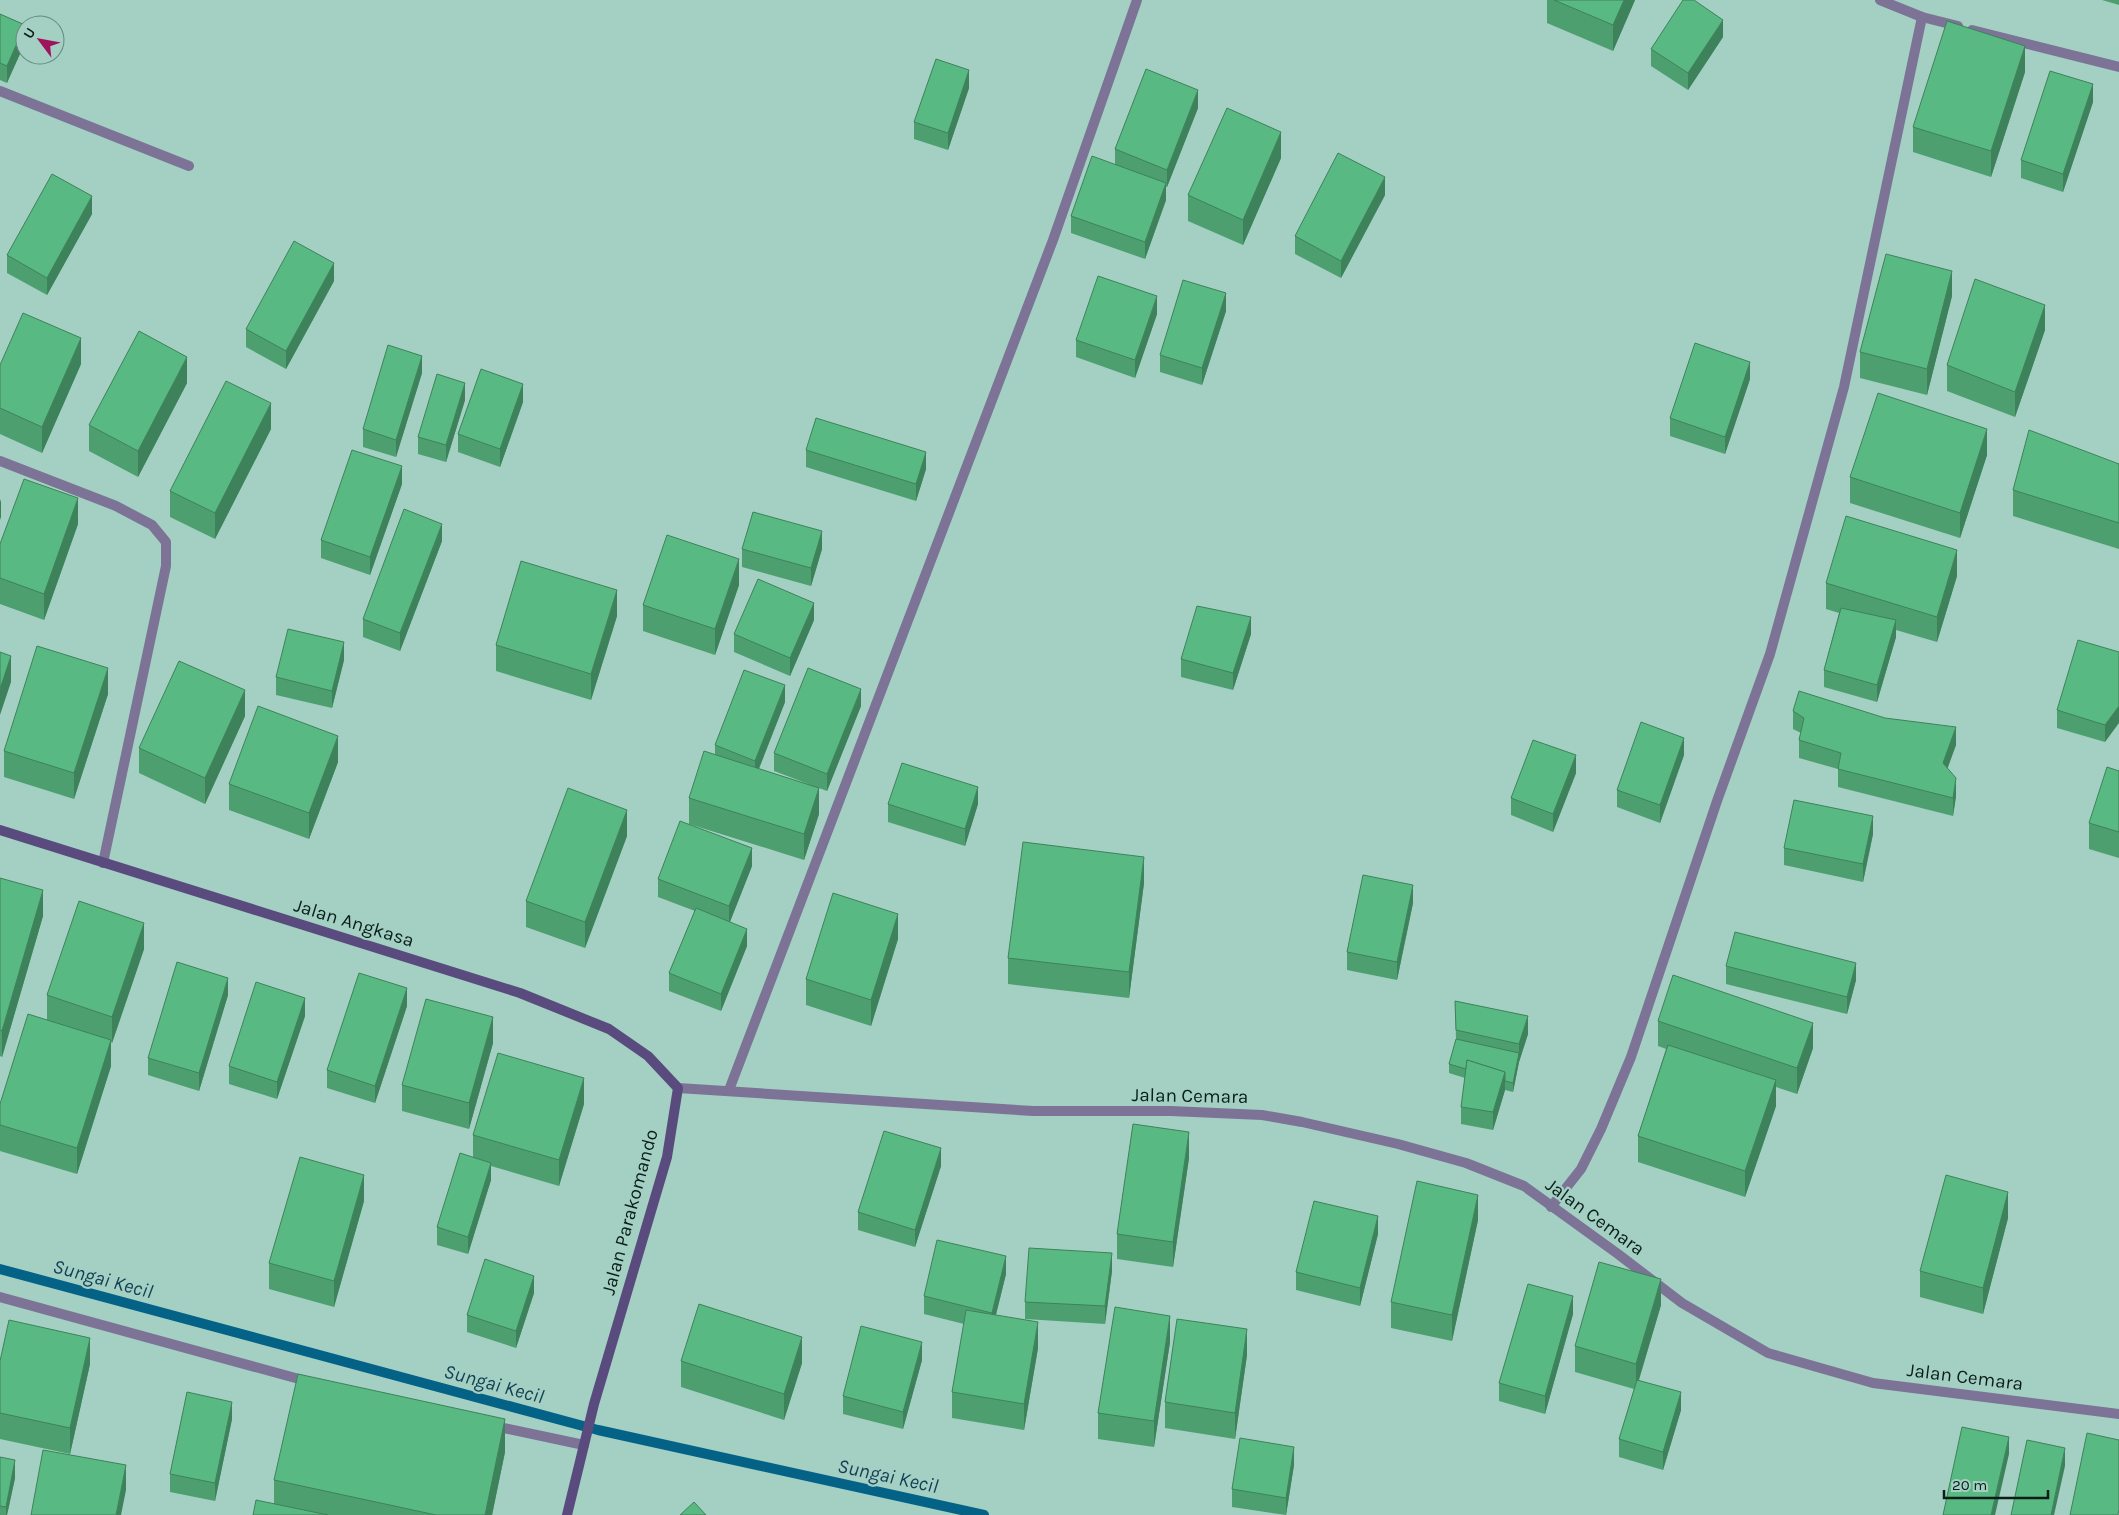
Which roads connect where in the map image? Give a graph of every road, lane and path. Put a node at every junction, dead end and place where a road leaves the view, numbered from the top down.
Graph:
1 (1138, 0) edge
2 (1880, 0) edge
3 (1922, 17) junction
4 (2119, 67) edge
5 (0, 91) edge
6 (189, 166) dead end
7 (0, 461) edge
8 (0, 830) edge
9 (103, 863) junction
10 (678, 1088) junction
11 (729, 1090) junction
12 (1551, 1207) junction
13 (0, 1297) edge
14 (316, 1383) edge
15 (2119, 1414) edge
16 (488, 1424) edge
17 (585, 1440) junction
18 (567, 1515) edge

1 - 11 street
2 - 3 street
3 - 4 street
3 - 12 street
5 - 6 street
7 - 9 street
8 - 9 street, Jalan Angkasa
9 - 10 street, Jalan Angkasa
10 - 11 street
10 - 17 street, Jalan Parakomando
11 - 12 street, Jalan Cemara
12 - 15 street, Jalan Cemara
13 - 14 street
16 - 17 street
17 - 18 street, Jalan Parakomando

